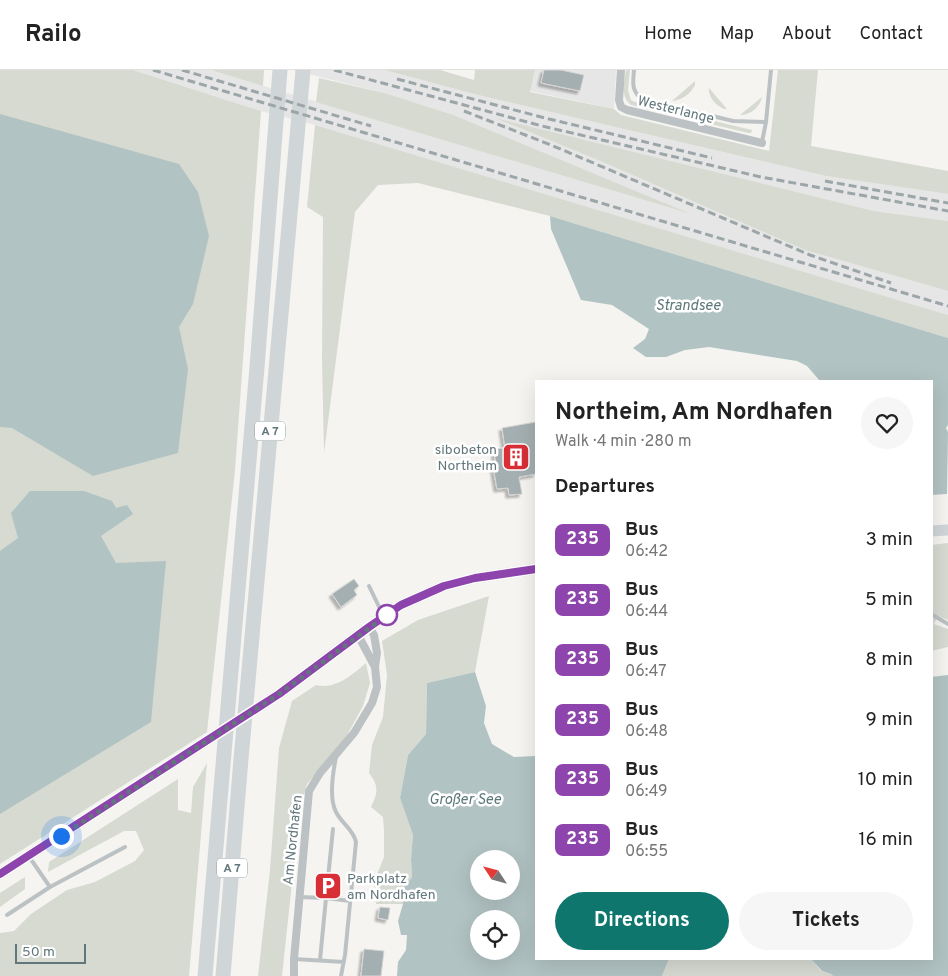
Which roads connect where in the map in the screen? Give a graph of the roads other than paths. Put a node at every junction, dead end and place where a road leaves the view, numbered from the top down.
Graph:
1 (280, 70) edge
2 (303, 70) edge
3 (621, 70) edge
4 (634, 70) edge
5 (771, 70) edge
6 (766, 122) junction
7 (762, 143) joint
8 (948, 530) edge
9 (933, 531) edge
10 (535, 569) edge
11 (369, 586) dead end
12 (933, 615) edge
13 (384, 617) junction
14 (948, 624) edge
15 (369, 627) junction
16 (358, 635) junction
17 (376, 667) junction
18 (336, 756) junction
19 (333, 829) dead end
20 (125, 847) dead end
21 (29, 856) junction
22 (0, 874) edge
23 (50, 887) junction
24 (300, 897) junction
25 (326, 898) junction
26 (350, 900) junction
27 (7, 915) dead end
28 (294, 959) junction
29 (320, 960) junction
30 (344, 962) junction
31 (205, 976) edge
32 (223, 976) edge
33 (294, 976) edge
34 (341, 976) edge

1 - 31 highway, A 7
2 - 32 highway, A 7
3 - 7 street, Westerlange
4 - 6 lane
5 - 6 lane
6 - 7 lane
8 - 9 main road
10 - 13 main road
11 - 13 lane
12 - 14 lane
13 - 15 main road
15 - 16 main road
15 - 17 street, Am Nordhafen
16 - 17 street
16 - 21 main road
17 - 18 street, Am Nordhafen
18 - 24 street, Am Nordhafen
18 - 26 lane
19 - 25 lane
20 - 23 lane
21 - 22 main road
21 - 23 lane
23 - 27 lane
24 - 25 lane
24 - 28 street, Am Nordhafen
25 - 26 lane
25 - 29 lane
26 - 30 lane
28 - 29 lane
28 - 33 street, Am Nordhafen
29 - 30 lane
30 - 34 lane

